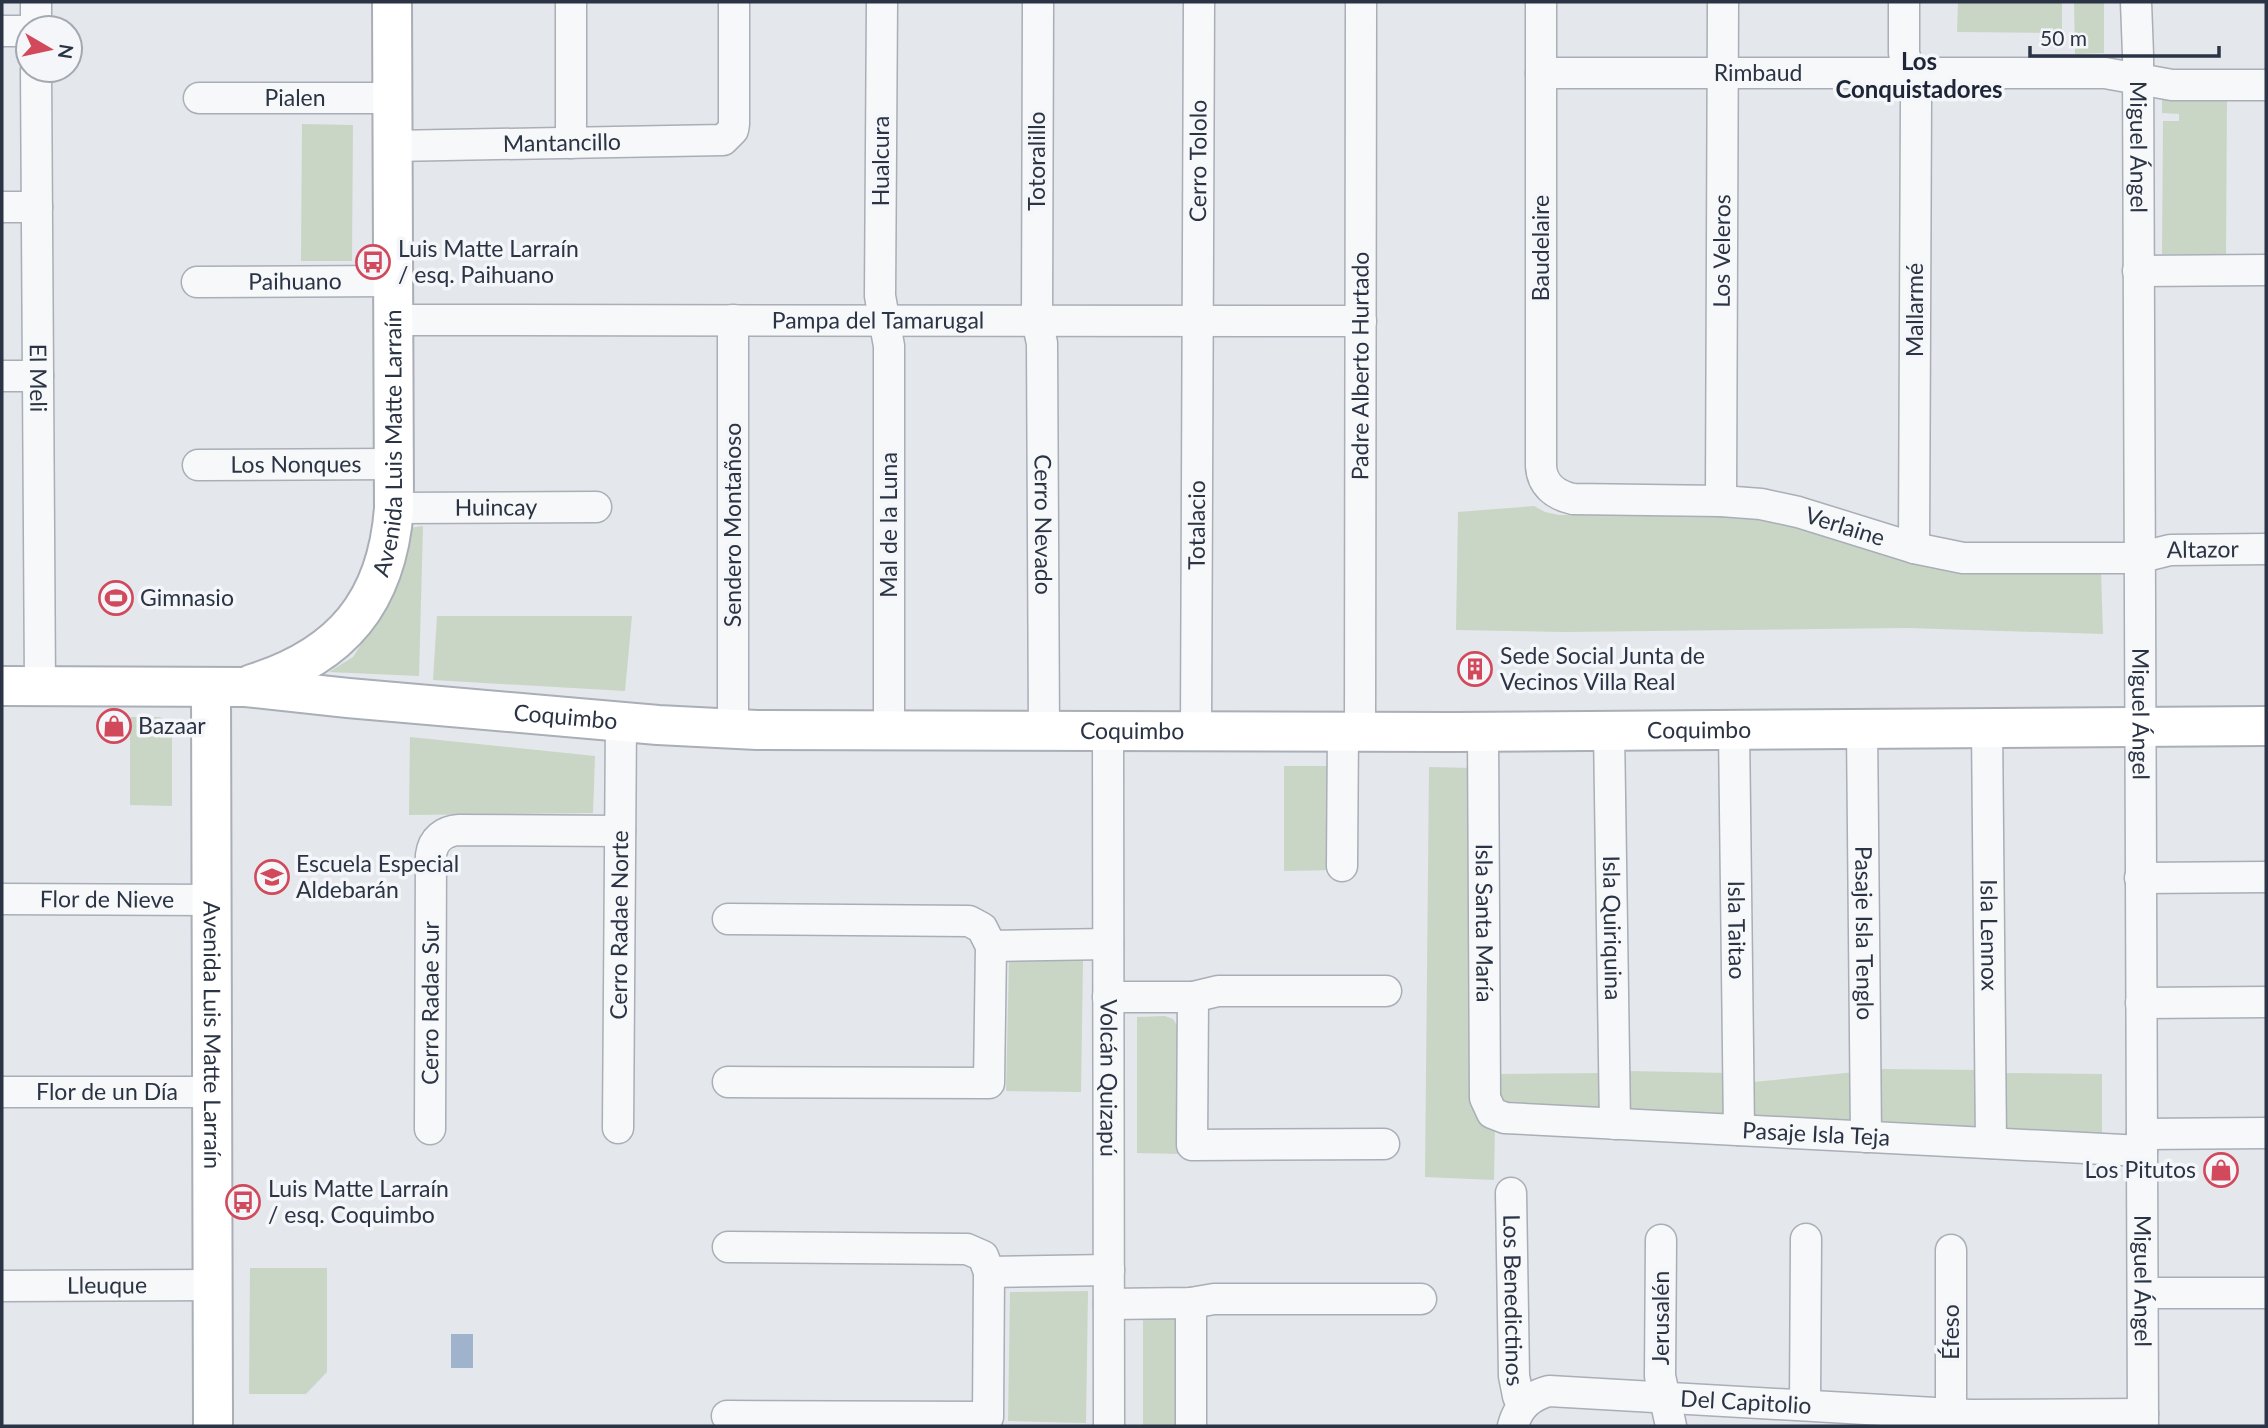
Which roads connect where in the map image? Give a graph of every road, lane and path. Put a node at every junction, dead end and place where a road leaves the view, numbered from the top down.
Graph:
1 (392, 2) edge
2 (571, 2) edge
3 (734, 2) edge
4 (882, 2) edge
5 (1038, 2) edge
6 (1199, 2) edge
7 (1362, 2) edge
8 (1541, 2) edge
9 (1723, 2) edge
10 (1904, 2) edge
11 (2136, 2) edge
12 (1541, 73) junction
13 (1723, 73) junction
14 (1909, 73) junction
15 (2138, 79) junction
16 (36, 84) edge
17 (2266, 85) edge
18 (199, 98) dead end
19 (392, 98) junction
20 (571, 143) junction
21 (393, 146) junction
22 (2, 207) edge
23 (37, 207) junction
24 (2266, 270) edge
25 (2138, 271) junction
26 (197, 282) dead end
27 (393, 282) junction
28 (393, 320) junction
29 (733, 320) junction
30 (885, 320) junction
31 (1037, 321) junction
32 (1198, 321) junction
33 (1361, 321) junction
34 (2, 376) edge
35 (38, 376) junction
36 (394, 464) junction
37 (198, 465) dead end
38 (1554, 491) joint
39 (1721, 501) junction
40 (596, 507) dead end
41 (394, 508) junction
42 (1914, 548) junction
43 (2266, 549) edge
44 (2138, 558) junction
45 (2, 686) edge
46 (40, 686) junction
47 (229, 687) junction
48 (621, 722) junction
49 (2139, 726) junction
50 (2266, 726) edge
51 (1987, 727) junction
52 (1734, 729) junction
53 (1862, 729) junction
54 (733, 730) junction
55 (889, 730) junction
56 (1044, 730) junction
57 (1108, 730) junction
58 (1196, 730) junction
59 (1352, 730) junction
60 (1609, 730) junction
61 (1483, 731) junction
62 (620, 831) junction
63 (1342, 866) dead end
64 (2266, 877) edge
65 (2140, 878) junction
66 (2, 899) edge
67 (212, 900) junction
68 (728, 919) dead end
69 (1108, 944) junction
70 (991, 946) junction
71 (1386, 991) dead end
72 (1108, 997) junction
73 (1193, 997) junction
74 (2266, 1002) edge
75 (2141, 1003) junction
76 (728, 1082) dead end
77 (2, 1092) edge
78 (212, 1092) junction
79 (1492, 1113) joint
80 (1615, 1124) junction
81 (618, 1128) dead end
82 (430, 1129) dead end
83 (1740, 1130) junction
84 (2266, 1133) edge
85 (1866, 1137) junction
86 (2142, 1142) junction
87 (1991, 1143) junction
88 (1384, 1144) dead end
89 (1511, 1193) dead end
90 (1806, 1239) dead end
91 (1661, 1240) dead end
92 (728, 1247) dead end
93 (1951, 1250) dead end
94 (1109, 1270) junction
95 (989, 1272) junction
96 (213, 1285) junction
97 (2, 1286) edge
98 (2143, 1293) junction
99 (2266, 1293) edge
100 (1421, 1299) dead end
101 (1191, 1303) junction
102 (1108, 1304) junction
103 (1665, 1396) junction
104 (1816, 1413) edge
105 (727, 1416) dead end
106 (1518, 1416) edge
107 (1963, 1418) edge
108 (2143, 1420) edge
109 (214, 1426) edge
110 (1109, 1426) edge
111 (1191, 1426) edge
112 (1671, 1426) edge

1 - 19 street, Avenida Luis Matte Larraín
2 - 20 street
3 - 20 street, Mantancillo
4 - 30 street, Hualcura
5 - 31 street, Totoralillo
6 - 32 street, Cerro Tololo
7 - 33 street, Padre Alberto Hurtado
8 - 12 street, Baudelaire
9 - 13 street, Los Veleros
10 - 14 street, Mallarmé
11 - 15 street, Miguel Ángel
12 - 13 street, Rimbaud
12 - 38 street, Baudelaire
13 - 14 street, Rimbaud
13 - 39 street, Los Veleros
14 - 15 street, Rimbaud
14 - 42 street, Mallarmé
15 - 17 street, Rimbaud
15 - 25 street, Miguel Ángel
16 - 23 street, El Meli
18 - 19 street, Pialen
19 - 21 street, Avenida Luis Matte Larraín
20 - 21 street, Mantancillo
21 - 27 street, Avenida Luis Matte Larraín
22 - 23 street
23 - 35 street, El Meli
24 - 25 street
25 - 44 street, Miguel Ángel
26 - 27 street, Paihuano
27 - 28 street, Avenida Luis Matte Larraín
28 - 29 street, Pampa del Tamarugal
28 - 36 street, Avenida Luis Matte Larraín
29 - 30 street, Pampa del Tamarugal
29 - 54 street, Sendero Montañoso
30 - 31 street, Pampa del Tamarugal
30 - 55 street, Mal de la Luna
31 - 32 street, Pampa del Tamarugal
31 - 56 street, Cerro Nevado
32 - 33 street, Pampa del Tamarugal
32 - 58 street, Totalacio
33 - 59 street, Padre Alberto Hurtado
34 - 35 street
35 - 46 street, El Meli
36 - 37 street, Los Nonques
36 - 41 street, Avenida Luis Matte Larraín
38 - 39 street, Verlaine
39 - 42 street, Verlaine
40 - 41 street, Huincay
41 - 47 street, Avenida Luis Matte Larraín
42 - 44 street, Verlaine
43 - 44 street, Altazor
44 - 49 street, Miguel Ángel
45 - 46 street, Coquimbo
46 - 47 street, Coquimbo
47 - 48 street, Coquimbo
47 - 67 street, Avenida Luis Matte Larraín
48 - 54 street, Coquimbo
48 - 62 street, Cerro Radae Norte
49 - 50 street, Coquimbo
49 - 51 street, Coquimbo
49 - 65 street, Miguel Ángel
51 - 53 street, Coquimbo
51 - 87 street, Isla Lennox
52 - 53 street, Coquimbo
52 - 60 street, Coquimbo
52 - 83 street, Isla Taitao
53 - 85 street, Pasaje Isla Tenglo
54 - 55 street, Coquimbo
55 - 56 street, Coquimbo
56 - 57 street, Coquimbo
57 - 58 street, Coquimbo
57 - 69 street, Volcán Quizapú
58 - 59 street, Coquimbo
59 - 61 street, Coquimbo
59 - 63 street, Padre Alberto Hurtado
60 - 61 street, Coquimbo
60 - 80 street, Isla Quiriquina
61 - 79 street, Isla Santa María
62 - 81 street, Cerro Radae Norte
62 - 82 street, Cerro Radae Sur
64 - 65 street
65 - 75 street, Miguel Ángel
66 - 67 street, Flor de Nieve
67 - 78 street, Avenida Luis Matte Larraín
68 - 70 street
69 - 70 street
69 - 72 street, Volcán Quizapú
70 - 76 street
71 - 73 street
72 - 73 street
72 - 94 street, Volcán Quizapú
73 - 88 street
74 - 75 street
75 - 86 street, Miguel Ángel
77 - 78 street, Flor de un Día
78 - 96 street, Avenida Luis Matte Larraín
79 - 80 street, Pasaje Isla Teja
80 - 83 street, Pasaje Isla Teja
83 - 85 street, Pasaje Isla Teja
84 - 86 street, Pasaje Isla Teja
85 - 87 street, Pasaje Isla Teja
86 - 87 street, Pasaje Isla Teja
86 - 98 street, Miguel Ángel
89 - 106 street, Los Benedictinos
90 - 104 street
91 - 103 street, Jerusalén
92 - 95 street
93 - 107 street, Éfeso
94 - 95 street
94 - 102 street, Volcán Quizapú
95 - 105 street
96 - 97 street, Lleuque
96 - 109 street, Avenida Luis Matte Larraín
98 - 99 street
98 - 108 street, Miguel Ángel
100 - 101 street
101 - 102 street
101 - 111 street
102 - 110 street, Volcán Quizapú
103 - 104 street, Del Capitolio
103 - 106 street, Del Capitolio
103 - 112 street, Jerusalén
104 - 107 street, Del Capitolio
107 - 108 street, Del Capitolio

